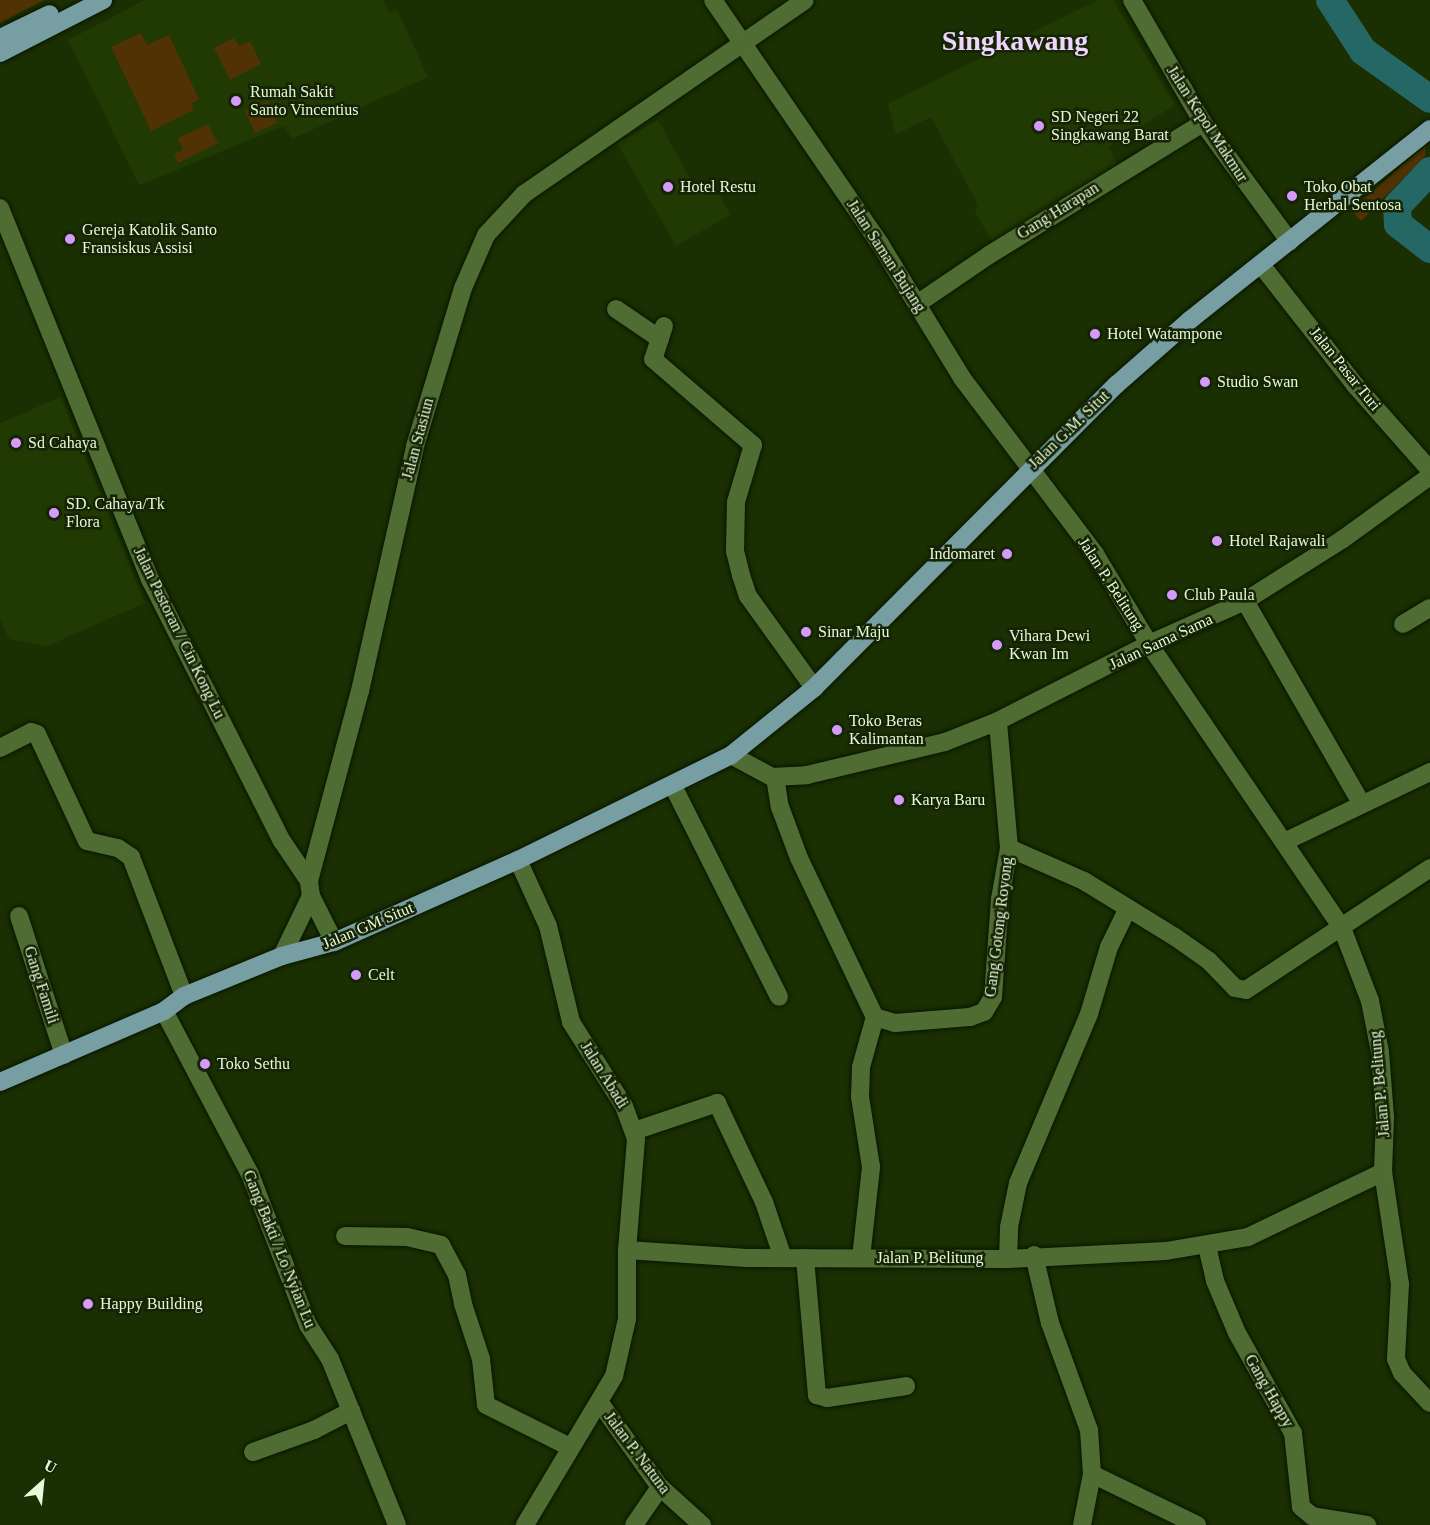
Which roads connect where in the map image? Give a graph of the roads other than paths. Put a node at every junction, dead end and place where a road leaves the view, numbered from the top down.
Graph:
1 (79, 0) edge
2 (103, 0) edge
3 (712, 0) edge
4 (805, 0) edge
5 (1132, 0) edge
6 (0, 38) edge
7 (742, 44) junction
8 (0, 53) edge
9 (1203, 123) junction
10 (1426, 132) edge
11 (0, 208) edge
12 (1290, 242) junction
13 (1262, 266) junction
14 (917, 304) junction
15 (616, 309) dead end
16 (1029, 469) junction
17 (1430, 470) edge
18 (1430, 476) edge
19 (1245, 602) junction
20 (1430, 608) edge
21 (1404, 624) dead end
22 (1149, 644) junction
23 (814, 688) junction
24 (998, 721) junction
25 (0, 748) edge
26 (731, 755) junction
27 (1430, 772) edge
28 (775, 777) junction
29 (673, 786) junction
30 (1361, 803) junction
31 (1284, 842) junction
32 (1009, 848) junction
33 (518, 860) junction
34 (1430, 868) edge
35 (310, 888) junction
36 (1128, 908) junction
37 (19, 916) dead end
38 (1342, 928) junction
39 (334, 942) junction
40 (282, 956) junction
41 (184, 996) junction
42 (779, 997) dead end
43 (164, 1011) junction
44 (875, 1017) junction
45 (64, 1054) junction
46 (0, 1082) edge
47 (634, 1131) junction
48 (1383, 1172) junction
49 (345, 1236) dead end
50 (1207, 1246) junction
51 (627, 1250) junction
52 (780, 1250) junction
53 (1008, 1250) junction
54 (1034, 1255) junction
55 (806, 1258) junction
56 (861, 1258) junction
57 (906, 1386) dead end
58 (600, 1403) junction
59 (1430, 1403) edge
60 (351, 1411) junction
61 (570, 1447) junction
62 (253, 1452) dead end
63 (1092, 1474) junction
64 (660, 1486) junction
65 (1301, 1518) edge
66 (699, 1524) edge
67 (397, 1525) edge
68 (525, 1525) edge
69 (634, 1525) edge
70 (1082, 1525) edge
71 (1197, 1525) edge
72 (1367, 1525) edge

1 - 6 main road
2 - 8 main road
3 - 7 street, Jalan Saman Bujang
4 - 7 street, Jalan Stasiun
5 - 9 street, Jalan Kepol Makmur
7 - 14 street, Jalan Saman Bujang
7 - 35 street, Jalan Stasiun
9 - 12 street, Jalan Kepol Makmur
9 - 14 street, Gang Harapan
10 - 12 main road, Jalan G.M. Situt
11 - 35 street, Jalan Pastoran / Cin Kong Lu
12 - 13 main road, Jalan G.M. Situt
13 - 16 main road, Jalan G.M. Situt
13 - 17 street, Jalan Pasar Turi
14 - 16 street, Jalan Saman Bujang
15 - 23 street
16 - 22 street, Jalan P. Belitung
16 - 23 main road, Jalan G.M. Situt
18 - 19 street, Jalan Sama Sama
19 - 22 street, Jalan Sama Sama
19 - 30 street
20 - 21 street
22 - 24 street, Jalan Sama Sama
22 - 31 street, Jalan P. Belitung
23 - 26 main road, Jalan G.M. Situt
24 - 28 street, Jalan Sama Sama
24 - 32 street, Gang Gotong Royong
25 - 41 street
26 - 28 street, Jalan Sama Sama
26 - 29 main road, Jalan GM Situt
27 - 30 street
28 - 44 street
29 - 33 main road, Jalan GM Situt
29 - 42 street
30 - 31 street
31 - 38 street, Jalan P. Belitung
32 - 36 street
32 - 44 street, Gang Gotong Royong
33 - 39 main road, Jalan GM Situt
33 - 47 street, Jalan Abadi
34 - 38 street
35 - 39 street, Jalan Pastoran / Cin Kong Lu
35 - 40 street, Jalan Stasiun
36 - 38 street
36 - 53 street
37 - 45 street, Gang Famili
38 - 48 street, Jalan P. Belitung
39 - 40 main road, Jalan GM Situt
40 - 41 main road, Jalan GM Situt
41 - 43 main road, Jalan GM Situt
43 - 45 main road, Jalan GM Situt
43 - 60 street, Gang Bakti / Lo Nyian Lu
44 - 56 street
45 - 46 main road, Jalan GM Situt
47 - 51 street, Jalan Abadi
47 - 52 street
48 - 50 street, Jalan P. Belitung
48 - 59 street
49 - 61 street
50 - 54 street, Jalan P. Belitung
50 - 65 street, Gang Happy
51 - 52 street, Jalan P. Belitung
51 - 58 street, Jalan Abadi
52 - 55 street, Jalan P. Belitung
53 - 54 street, Jalan P. Belitung
53 - 56 street, Jalan P. Belitung
54 - 63 street
55 - 56 street, Jalan P. Belitung
55 - 57 street
58 - 61 street, Jalan Abadi
58 - 64 street, Jalan P. Natuna
60 - 62 street
60 - 67 street, Gang Bakti / Lo Nyian Lu
61 - 68 street, Jalan Abadi
63 - 70 street
63 - 71 street
64 - 66 street, Jalan P. Natuna
64 - 69 street
65 - 72 street, Gang Happy

